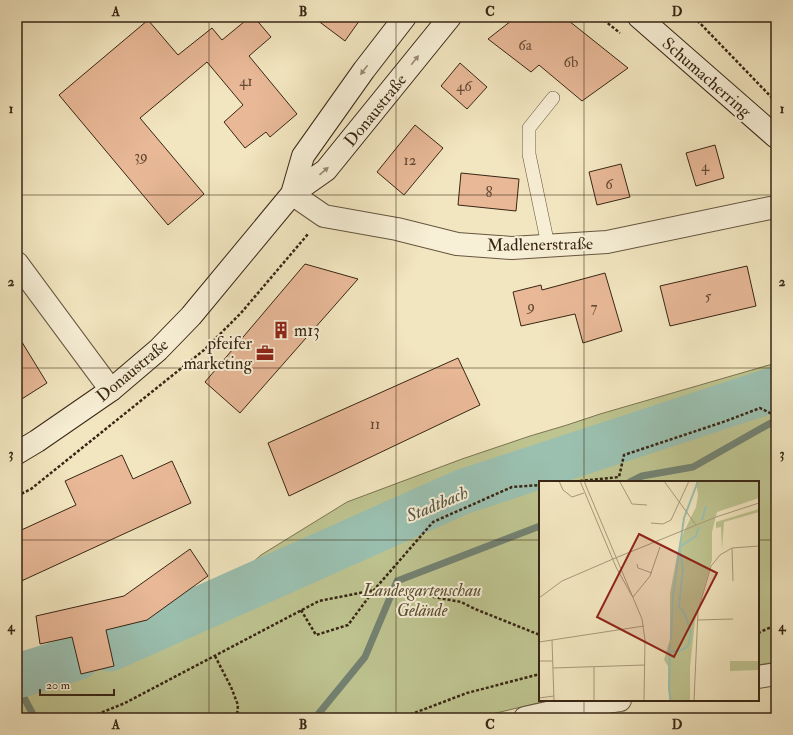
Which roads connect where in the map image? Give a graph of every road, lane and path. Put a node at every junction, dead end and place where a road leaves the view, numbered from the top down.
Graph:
1 (405, 17) edge
2 (450, 17) edge
3 (639, 17) edge
4 (694, 17) edge
5 (553, 98) dead end
6 (776, 102) edge
7 (776, 137) edge
8 (292, 194) junction
9 (770, 208) dead end
10 (548, 245) junction
11 (17, 263) edge
12 (111, 390) junction
13 (776, 416) edge
14 (17, 452) edge
15 (580, 481) edge
16 (539, 485) edge
17 (374, 590) junction
18 (301, 610) junction
19 (776, 625) edge
20 (759, 633) edge
21 (539, 635) edge
22 (215, 656) junction
23 (539, 674) edge
24 (776, 674) edge
25 (759, 677) edge
26 (613, 701) edge
27 (88, 718) edge
28 (233, 718) edge
29 (400, 718) edge
30 (524, 718) edge

1 -> 8 street, Donaustraße
8 -> 2 street, Donaustraße
3 - 7 street, Schumacherring
4 - 6 path
5 - 10 lane
8 - 10 street, Madlenerstraße
8 - 12 street, Donaustraße
9 - 10 street, Madlenerstraße
11 - 12 street
12 - 14 street, Donaustraße
13 - 15 path
16 - 17 path
17 - 18 path
17 - 18 path
17 - 21 path
18 - 22 path
19 - 20 path
22 - 27 path
22 - 28 path
23 - 29 path
24 - 25 street
26 - 30 street

